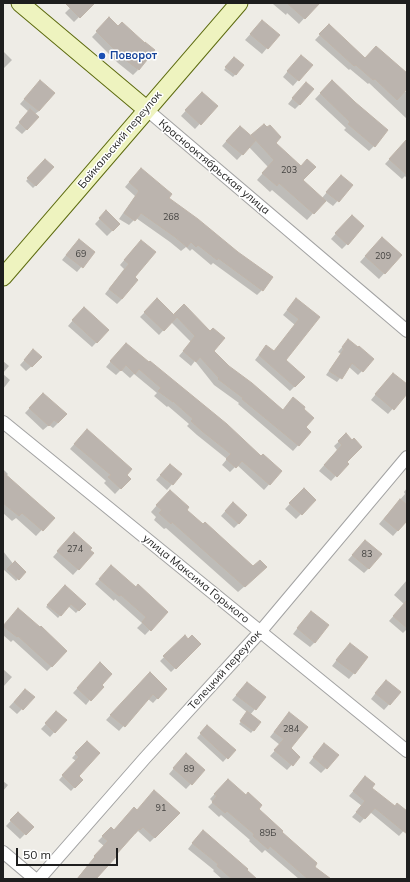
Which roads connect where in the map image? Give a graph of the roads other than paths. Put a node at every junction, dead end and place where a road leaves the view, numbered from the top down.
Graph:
1 (20, 3) edge
2 (239, 3) edge
3 (146, 109) junction
4 (3, 277) edge
5 (407, 331) edge
6 (3, 422) edge
7 (407, 457) edge
8 (260, 632) junction
9 (407, 751) edge
10 (3, 852) edge
11 (35, 879) edge
12 (39, 879) edge

1 - 3 main road, Краснооктябрьская улица
2 - 3 main road, Байкальский переулок
3 - 4 main road, Байкальский переулок
3 - 5 street, Краснооктябрьская улица
6 - 8 street, улица Максима Горького
7 - 8 street, Телецкий переулок
8 - 9 street, улица Максима Горького
8 - 12 street, Телецкий переулок
10 - 11 street

